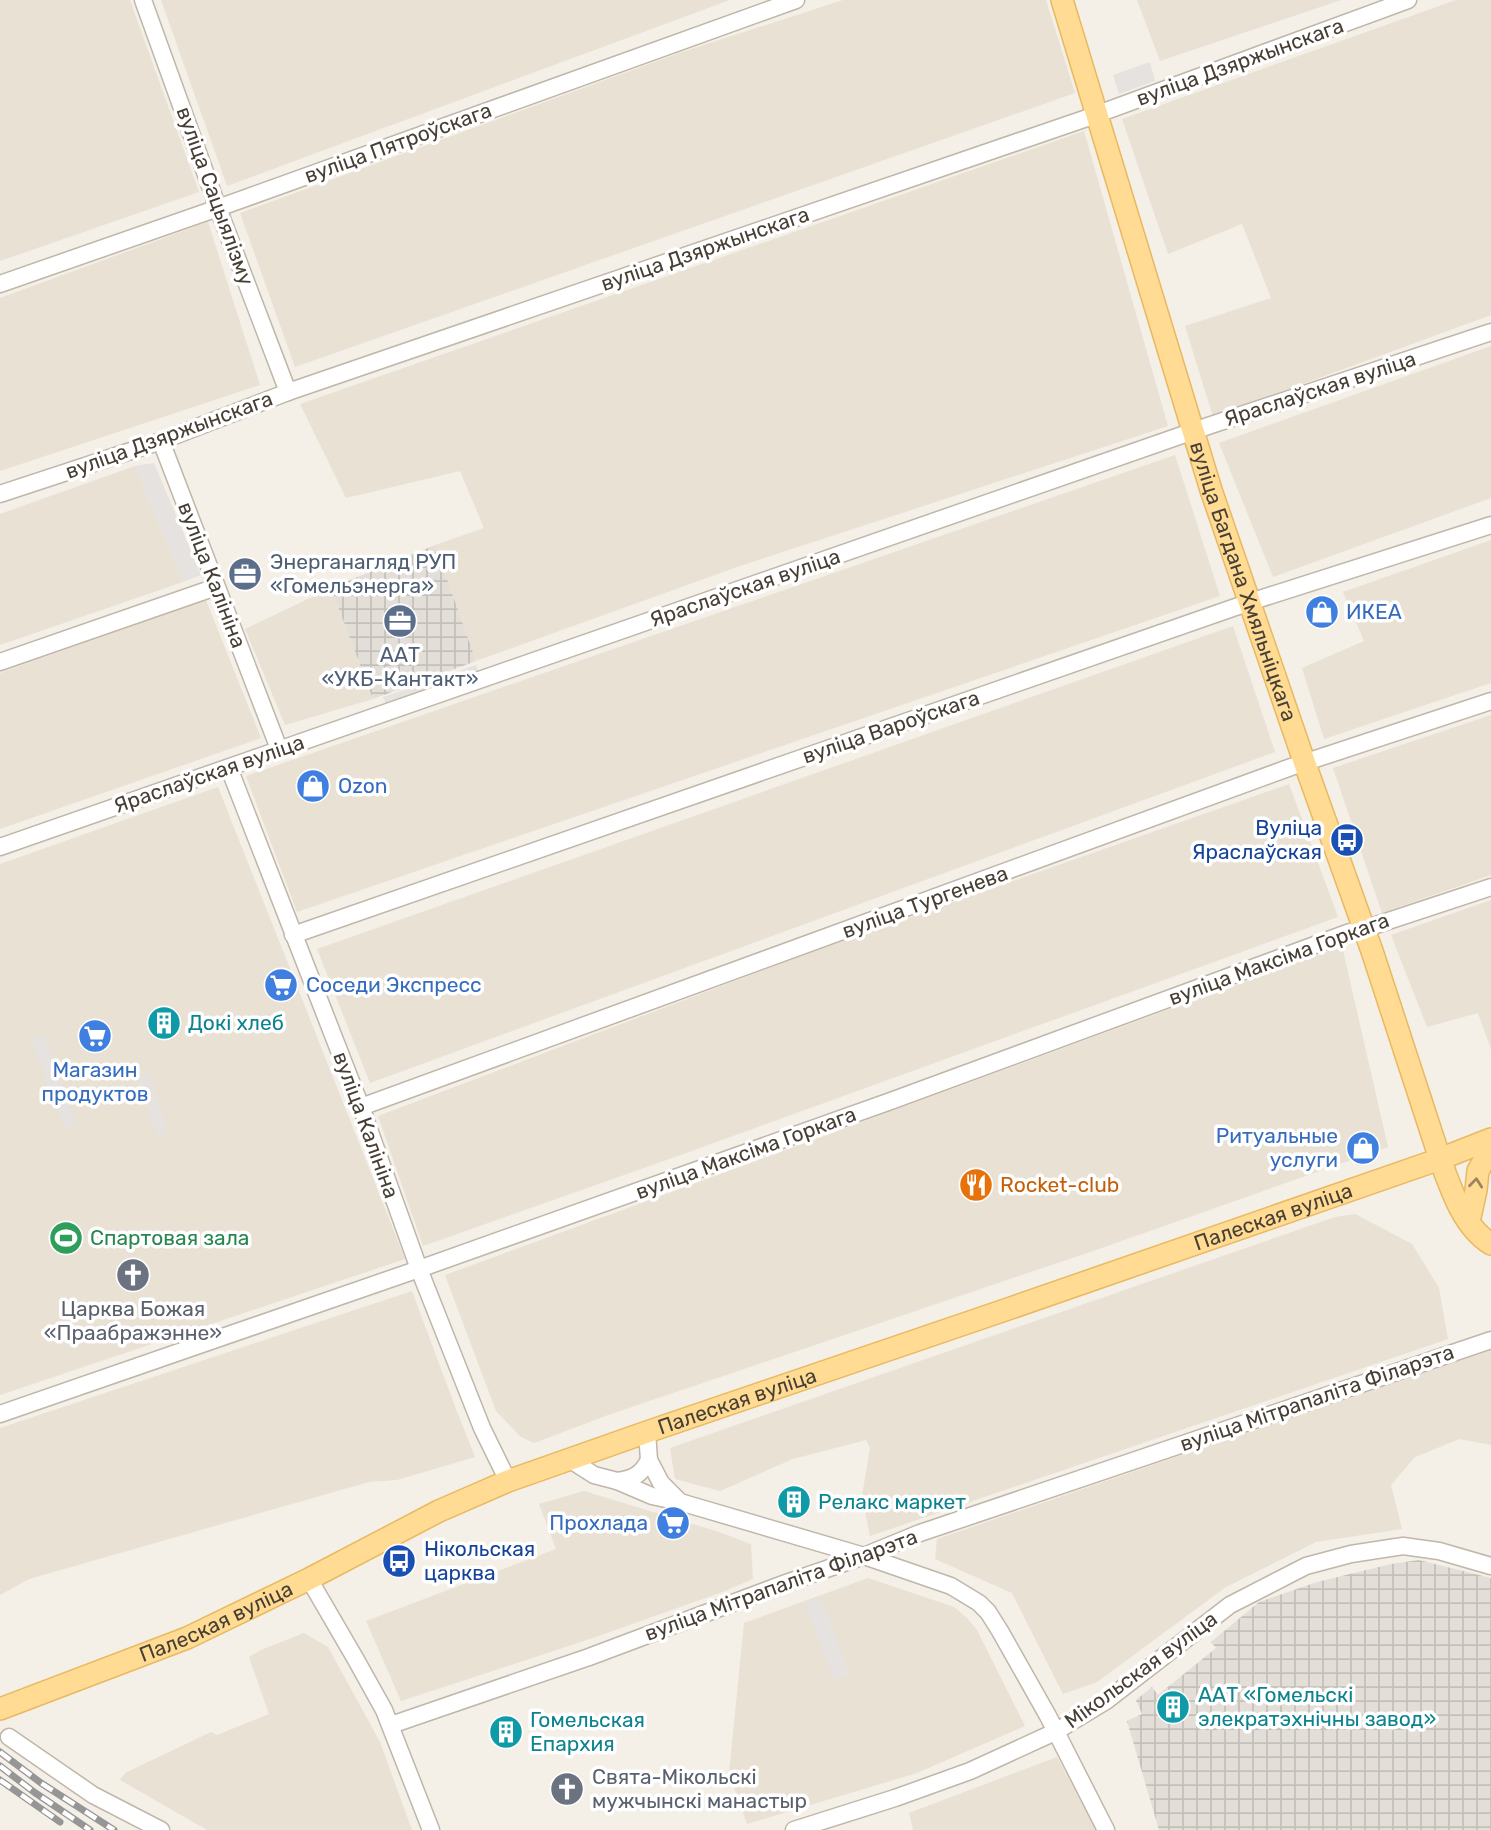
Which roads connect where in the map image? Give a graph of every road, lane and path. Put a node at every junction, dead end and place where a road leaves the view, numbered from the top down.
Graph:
1 (143, 0) edge
2 (796, 0) edge
3 (1062, 0) edge
4 (1408, 0) edge
5 (1098, 114) junction
6 (218, 208) junction
7 (0, 284) edge
8 (1491, 332) edge
9 (288, 392) junction
10 (1194, 432) junction
11 (161, 441) junction
12 (0, 494) edge
13 (1491, 525) edge
14 (216, 587) junction
15 (1250, 602) junction
16 (0, 662) edge
17 (1491, 701) edge
18 (279, 749) junction
19 (1305, 764) junction
20 (229, 768) junction
21 (0, 847) edge
22 (1491, 887) edge
23 (1364, 929) junction
24 (293, 935) junction
25 (361, 1107) junction
26 (1491, 1139) edge
27 (1491, 1148) edge
28 (1440, 1159) junction
29 (1469, 1222) junction
30 (1491, 1244) edge
31 (419, 1269) junction
32 (1491, 1340) edge
33 (0, 1414) edge
34 (647, 1432) junction
35 (569, 1459) junction
36 (649, 1460) junction
37 (508, 1481) junction
38 (617, 1481) junction
39 (680, 1502) junction
40 (864, 1556) junction
41 (1491, 1566) edge
42 (309, 1579) junction
43 (0, 1709) edge
44 (390, 1725) junction
45 (1055, 1732) junction
46 (9, 1737) dead end
47 (161, 1830) edge
48 (431, 1830) edge
49 (794, 1830) edge
50 (1106, 1830) edge

1 - 6 street, вуліца Сацыялізму
2 - 6 street, вуліца Пятроўскага
3 - 5 main road, вуліца Багдана Хмяльніцкага
4 - 5 street, вуліца Дзяржынскага
5 - 9 street, вуліца Дзяржынскага
5 - 10 main road, вуліца Багдана Хмяльніцкага
6 - 7 street, вуліца Пятроўскага
6 - 9 street, вуліца Сацыялізму
8 - 10 street, Яраслаўская вуліца
9 - 11 street, вуліца Дзяржынскага
10 - 15 main road, вуліца Багдана Хмяльніцкага
10 - 18 street, Яраслаўская вуліца
11 - 12 street, вуліца Дзяржынскага
11 - 14 street, вуліца Калініна
13 - 15 street, вуліца Вароўскага
14 - 16 street
14 - 18 street, вуліца Калініна
15 - 19 main road, вуліца Багдана Хмяльніцкага
15 - 24 street, вуліца Вароўскага
17 - 19 street, вуліца Тургенева
18 - 20 street, Яраслаўская вуліца
19 - 23 main road, вуліца Багдана Хмяльніцкага
19 - 25 street, вуліца Тургенева
20 - 21 street, Яраслаўская вуліца
20 - 24 street, вуліца Калініна
22 - 23 street, вуліца Максіма Горкага
23 - 28 main road, вуліца Багдана Хмяльніцкага
23 - 31 street, вуліца Максіма Горкага
24 - 25 street, вуліца Калініна
25 - 31 street, вуліца Калініна
26 - 28 main road, Палеская вуліца
29 -> 27 main road
28 - 29 main road, вуліца Багдана Хмяльніцкага
28 - 34 main road, Палеская вуліца
29 - 30 main road, вуліца Багдана Хмяльніцкага
31 - 33 street, вуліца Максіма Горкага
31 - 37 street, вуліца Калініна
32 - 40 street, вуліца Мітрапаліта Філарэта
34 - 35 main road, Палеская вуліца
34 - 36 street
35 - 37 main road, Палеская вуліца
35 - 38 street
36 - 38 street, Палеская вуліца
36 - 39 street
37 - 42 main road, Палеская вуліца
38 - 39 street
39 - 40 street
40 - 44 street, вуліца Мітрапаліта Філарэта
40 - 45 street
41 - 45 street, Мікольская вуліца
42 - 43 main road, Палеская вуліца
42 - 44 street
44 - 48 street
45 - 49 street, Мікольская вуліца
45 - 50 street
46 - 47 street

